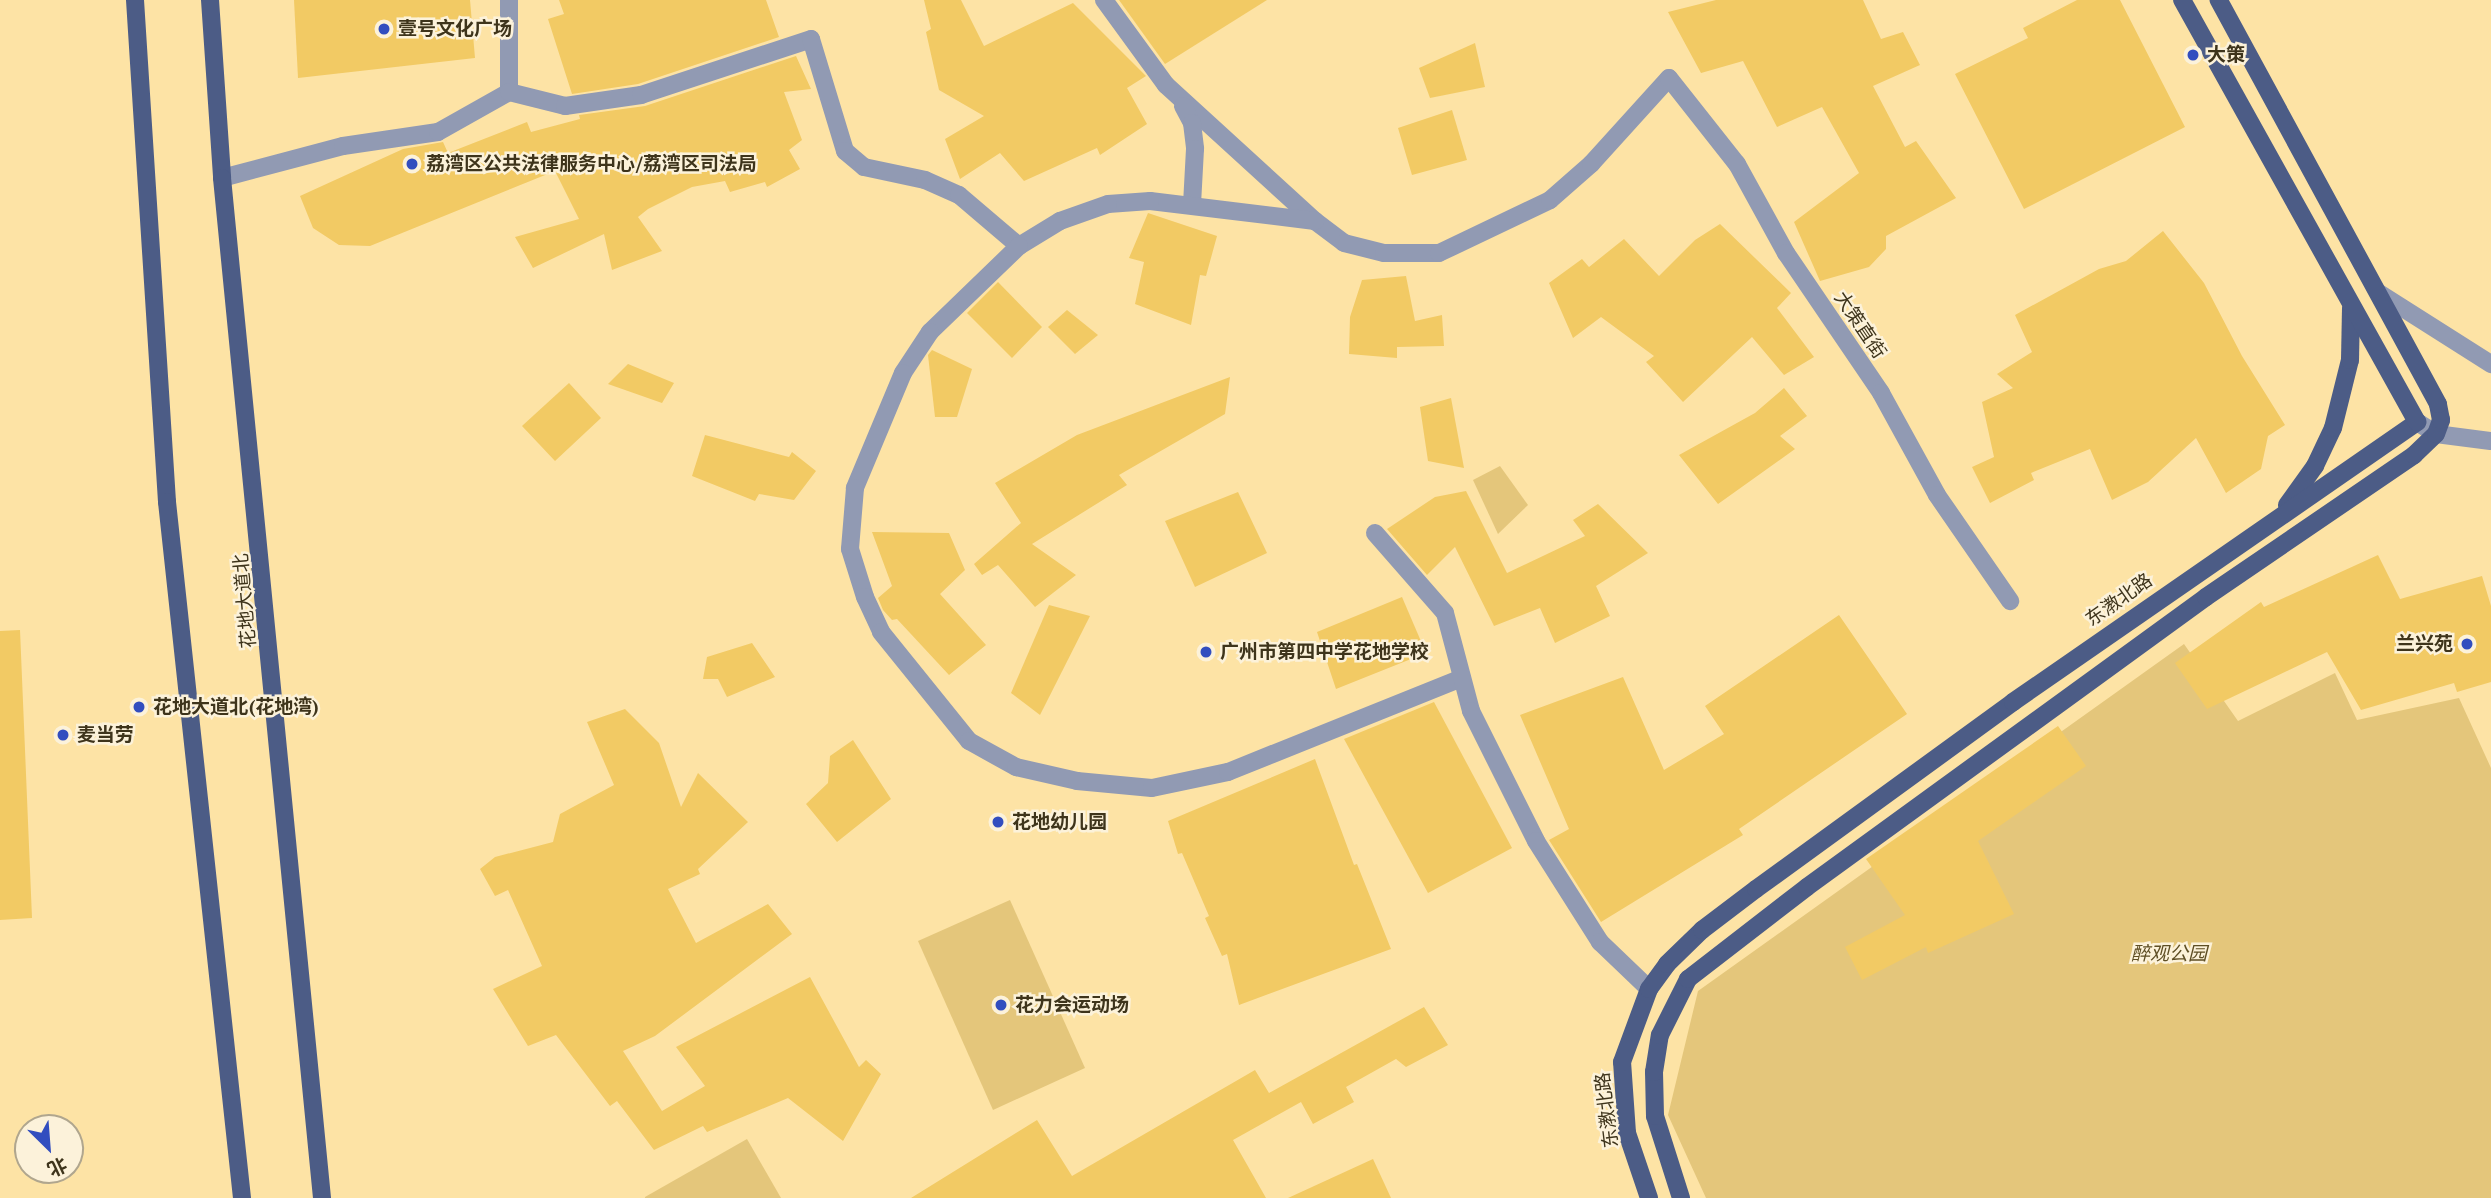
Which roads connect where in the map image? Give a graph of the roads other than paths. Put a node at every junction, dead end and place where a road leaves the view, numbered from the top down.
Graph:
1 (135, 0) edge
2 (211, 0) edge
3 (509, 0) edge
4 (1104, 0) edge
5 (2182, 0) edge
6 (2219, 0) edge
7 (509, 92) junction
8 (1179, 98) junction
9 (222, 178) junction
10 (1192, 205) junction
11 (1315, 221) junction
12 (1019, 246) junction
13 (2379, 293) junction
14 (2351, 308) junction
15 (2491, 364) edge
16 (2417, 422) junction
17 (2435, 434) junction
18 (2491, 441) edge
19 (2279, 516) junction
20 (1375, 533) dead end
21 (2010, 601) dead end
22 (1462, 678) junction
23 (1649, 989) junction
24 (242, 1198) edge
25 (321, 1198) edge
26 (1649, 1198) edge
27 (1681, 1198) edge

1 - 24 main road
2 - 9 main road, 花地大道北
3 - 7 street
4 - 8 street
5 - 14 main road
6 - 13 main road
7 - 9 street
7 - 12 street
8 - 10 street
8 - 11 street
9 - 25 main road, 花地大道北
10 - 11 street
10 - 12 street
11 - 21 street, 大策直街
12 - 22 street
13 - 15 street
13 - 17 main road
14 - 16 main road
14 - 19 main road
16 - 17 street
16 - 19 main road, 东漖北路
17 - 18 street
17 - 27 main road
19 - 23 main road, 东漖北路
20 - 22 street
22 - 23 street
23 - 26 main road, 东漖北路

